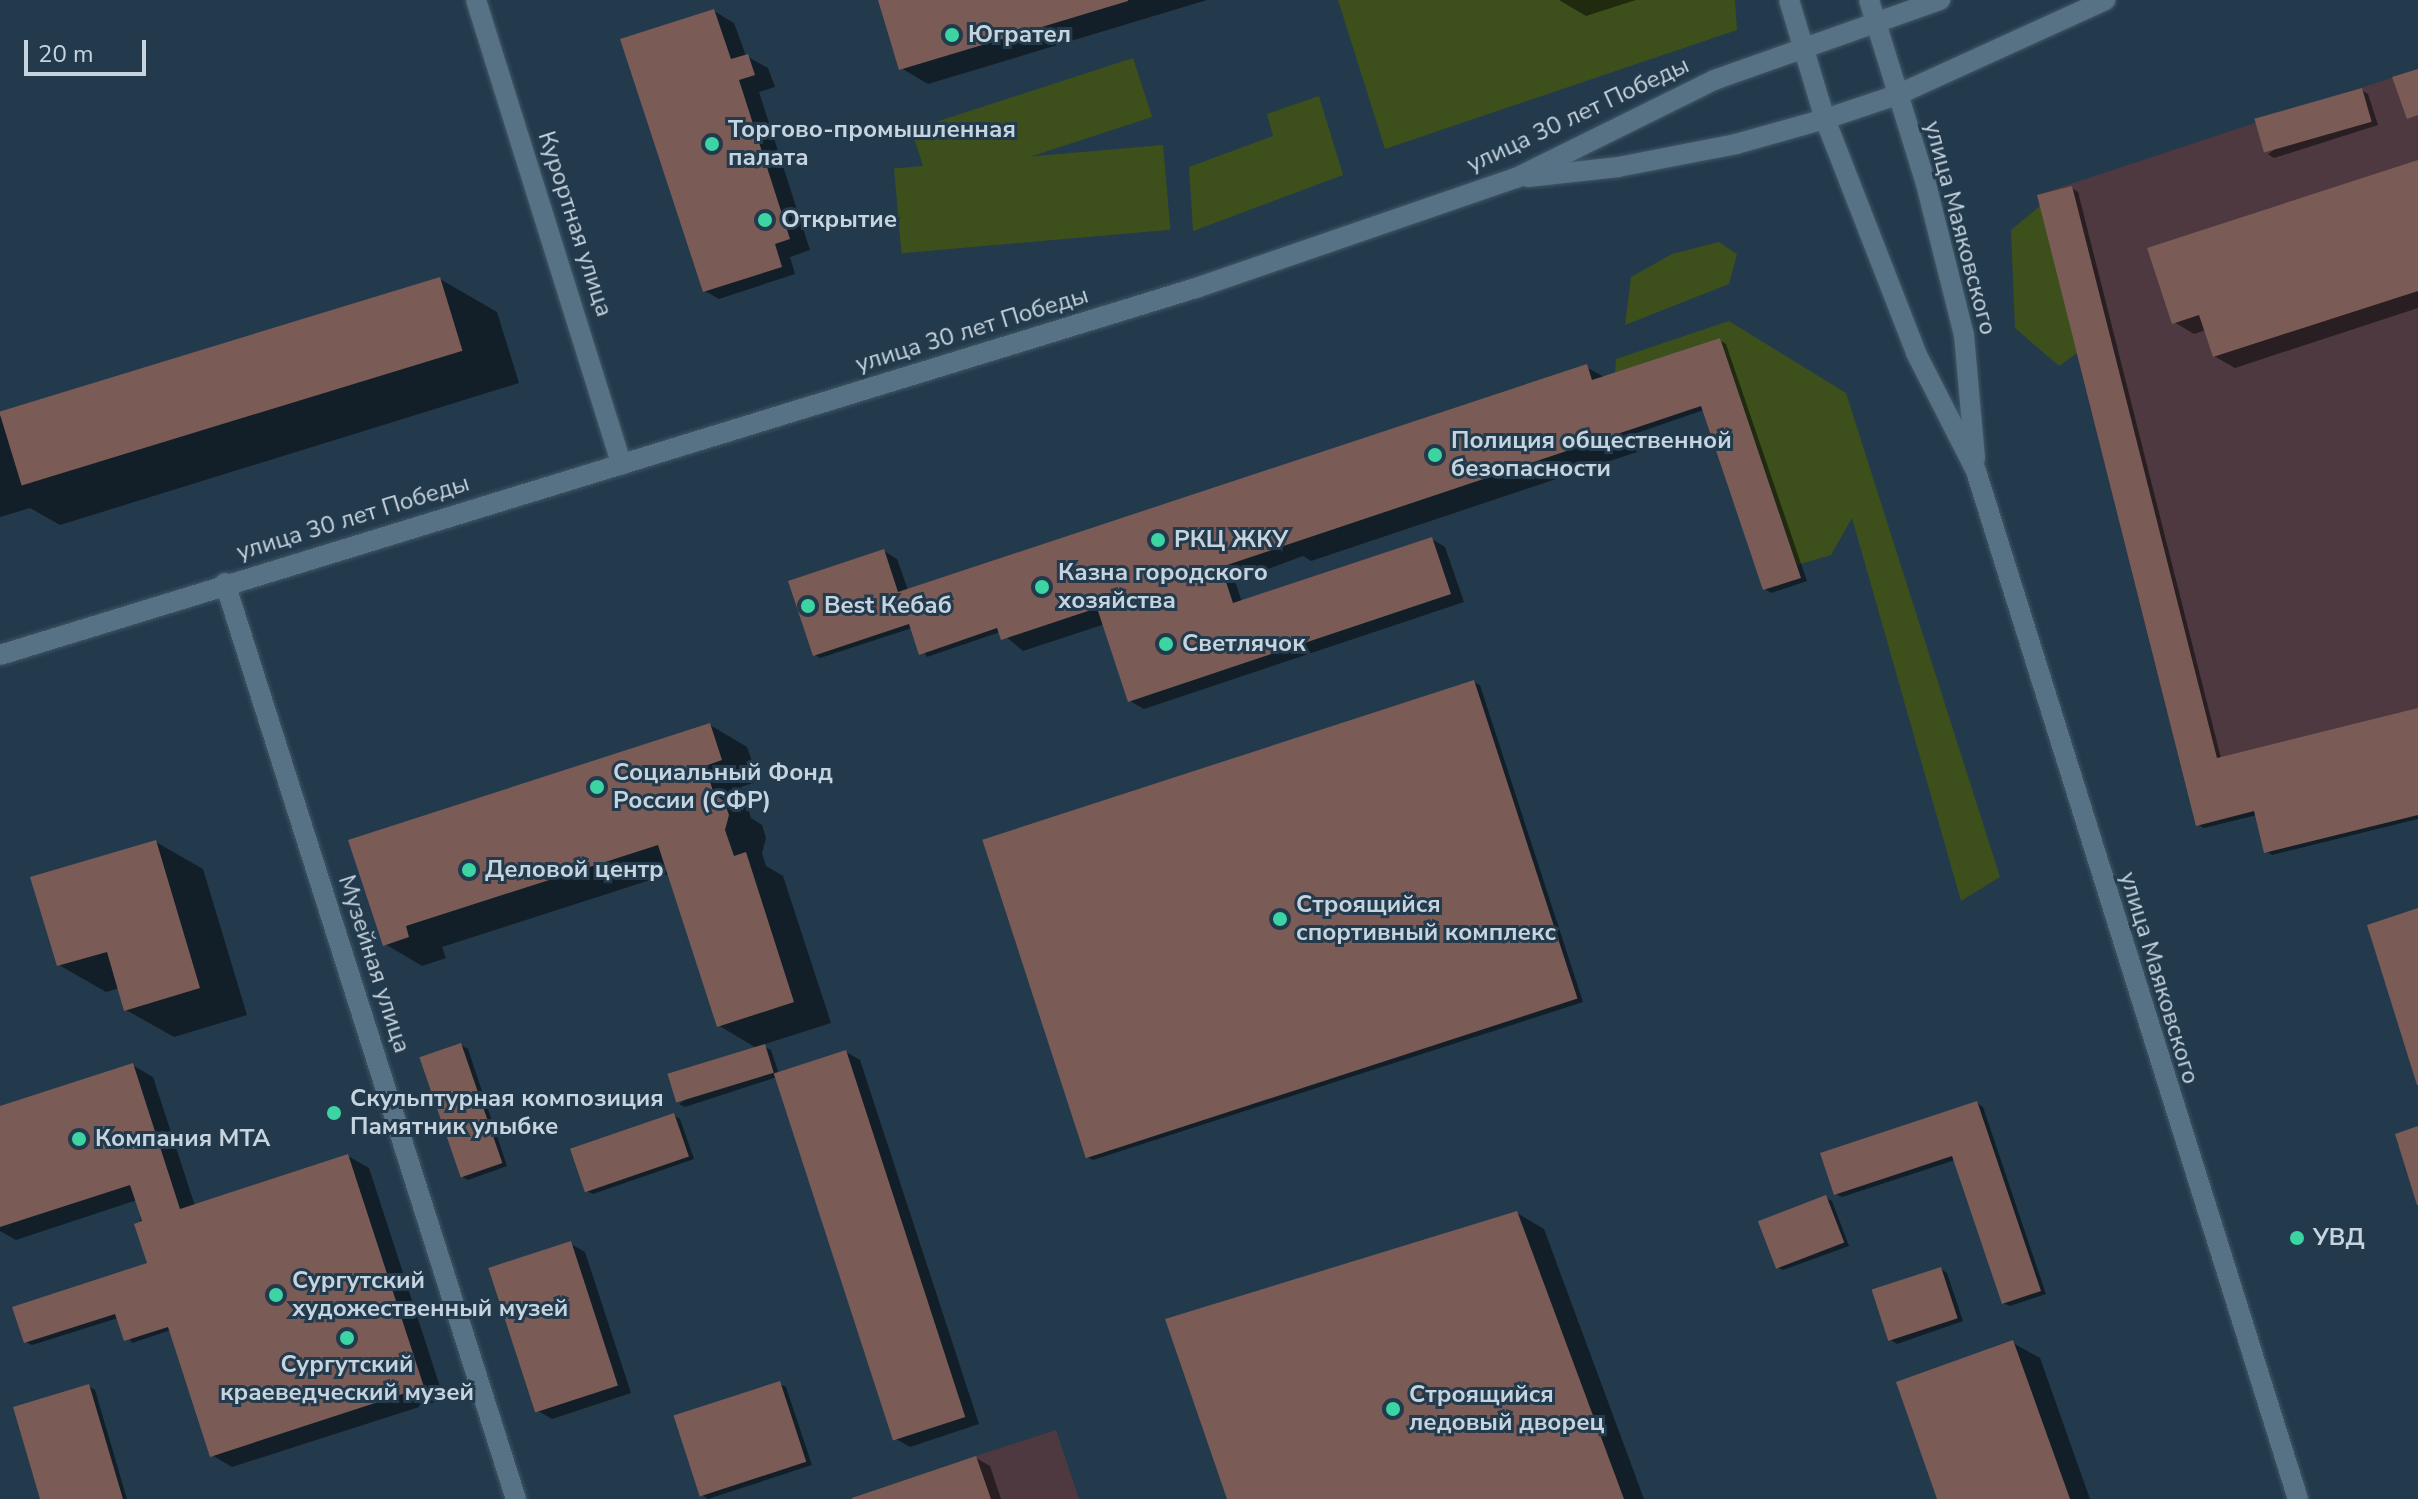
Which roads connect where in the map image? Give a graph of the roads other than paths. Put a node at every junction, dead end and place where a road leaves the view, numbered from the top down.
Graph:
1 (476, 0) edge
2 (1789, 0) edge
3 (1869, 0) edge
4 (1940, 0) edge
5 (2105, 0) edge
6 (1876, 23) junction
7 (1805, 48) junction
8 (1897, 95) junction
9 (1825, 119) junction
10 (1516, 178) junction
11 (622, 465) junction
12 (1976, 471) junction
13 (225, 583) junction
14 (0, 655) edge
15 (516, 1499) edge
16 (2298, 1499) edge

1 - 11 main road, Курортная улица
2 - 7 main road, улица Маяковского
3 - 6 main road, улица Маяковского
4 - 6 main road, улица 30 лет Победы
5 - 8 main road
6 - 7 main road, улица 30 лет Победы
6 - 8 main road, улица Маяковского
7 - 9 main road, улица Маяковского
7 - 10 main road, улица 30 лет Победы
8 - 9 main road
8 - 12 main road, улица Маяковского
9 - 10 main road
9 - 12 main road, улица Маяковского
10 - 11 main road, улица 30 лет Победы
11 - 13 main road, улица 30 лет Победы
12 - 16 main road, улица Маяковского
13 - 14 main road, улица 30 лет Победы
13 - 15 main road, Музейная улица

